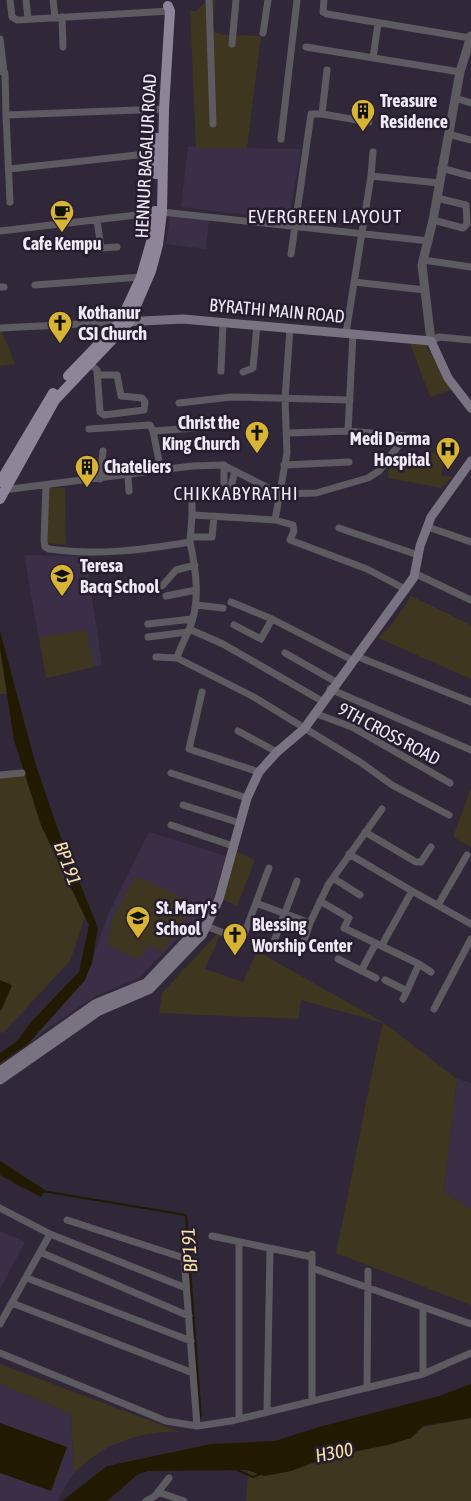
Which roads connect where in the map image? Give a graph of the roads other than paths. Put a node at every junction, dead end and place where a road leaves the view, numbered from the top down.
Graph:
1 (10, 0) edge
2 (26, 0) edge
3 (53, 0) edge
4 (209, 0) edge
5 (236, 0) edge
6 (268, 0) edge
7 (297, 0) edge
8 (324, 0) edge
9 (168, 7) edge
10 (58, 17) junction
11 (28, 19) junction
12 (378, 24) junction
13 (263, 34) dead end
14 (471, 37) edge
15 (0, 39) edge
16 (232, 44) dead end
17 (63, 47) dead end
18 (306, 47) dead end
19 (468, 57) edge
20 (373, 58) junction
21 (327, 70) dead end
22 (2, 71) edge
23 (460, 72) junction
24 (455, 98) junction
25 (3, 100) edge
26 (471, 103) edge
27 (161, 109) junction
28 (322, 114) junction
29 (6, 115) junction
30 (369, 122) dead end
31 (213, 124) dead end
32 (448, 134) junction
33 (4, 139) edge
34 (281, 139) dead end
35 (471, 140) edge
36 (373, 152) dead end
37 (156, 153) junction
38 (441, 168) junction
39 (9, 169) junction
40 (371, 176) junction
41 (471, 176) edge
42 (439, 183) junction
43 (437, 198) junction
44 (10, 202) dead end
45 (159, 212) junction
46 (97, 220) junction
47 (433, 220) junction
48 (294, 226) junction
49 (0, 231) edge
50 (362, 233) junction
51 (429, 241) junction
52 (118, 247) dead end
53 (291, 254) dead end
54 (424, 260) junction
55 (471, 267) edge
56 (141, 277) junction
57 (354, 282) junction
58 (35, 285) dead end
59 (425, 290) junction
60 (125, 322) junction
61 (223, 322) junction
62 (257, 325) junction
63 (0, 328) edge
64 (290, 328) junction
65 (350, 333) junction
66 (471, 340) edge
67 (431, 341) junction
68 (87, 361) junction
69 (221, 371) dead end
70 (243, 372) dead end
71 (98, 375) junction
72 (285, 399) junction
73 (350, 400) junction
74 (179, 403) dead end
75 (471, 408) edge
76 (195, 428) dead end
77 (89, 429) dead end
78 (154, 431) junction
79 (348, 432) junction
80 (288, 433) junction
81 (405, 437) junction
82 (416, 437) dead end
83 (103, 451) dead end
84 (471, 460) edge
85 (349, 462) dead end
86 (284, 465) junction
87 (192, 466) junction
88 (224, 466) junction
89 (161, 471) junction
90 (235, 471) junction
91 (128, 476) junction
92 (192, 476) dead end
93 (100, 479) junction
94 (224, 483) dead end
95 (46, 486) junction
96 (1, 490) edge
97 (129, 491) dead end
98 (230, 494) dead end
99 (280, 494) junction
100 (192, 504) dead end
101 (192, 516) junction
102 (214, 516) junction
103 (275, 520) junction
104 (428, 527) junction
105 (339, 528) dead end
106 (190, 539) junction
107 (471, 542) edge
108 (418, 555) junction
109 (195, 565) junction
110 (414, 573) junction
111 (405, 588) junction
112 (142, 590) dead end
113 (196, 590) junction
114 (166, 596) dead end
115 (471, 600) edge
116 (231, 602) dead end
117 (196, 605) junction
118 (223, 608) dead end
119 (192, 619) junction
120 (272, 619) junction
121 (148, 624) dead end
122 (234, 625) dead end
123 (189, 630) junction
124 (148, 637) dead end
125 (285, 653) dead end
126 (156, 657) dead end
127 (176, 658) junction
128 (354, 658) junction
129 (333, 685) junction
130 (202, 692) dead end
131 (322, 701) junction
132 (471, 702) edge
133 (314, 713) junction
134 (304, 729) junction
135 (238, 731) dead end
136 (471, 750) edge
137 (277, 752) junction
138 (259, 772) junction
139 (22, 773) dead end
140 (171, 773) dead end
141 (0, 775) edge
142 (450, 783) dead end
143 (247, 798) junction
144 (184, 805) dead end
145 (382, 809) dead end
146 (449, 815) dead end
147 (240, 823) junction
148 (171, 825) dead end
149 (365, 832) junction
150 (233, 846) junction
151 (431, 847) dead end
152 (350, 854) junction
153 (467, 855) dead end
154 (269, 868) dead end
155 (333, 878) junction
156 (296, 881) dead end
157 (412, 891) junction
158 (360, 895) dead end
159 (320, 900) junction
160 (256, 903) junction
161 (438, 905) junction
162 (284, 914) junction
163 (310, 923) junction
164 (471, 924) edge
165 (206, 926) junction
166 (471, 939) edge
167 (273, 944) dead end
168 (379, 944) junction
169 (300, 953) dead end
170 (338, 959) dead end
171 (419, 964) junction
172 (361, 970) junction
173 (431, 972) dead end
174 (376, 978) dead end
175 (385, 980) dead end
176 (407, 991) junction
177 (403, 999) dead end
178 (434, 1009) dead end
179 (0, 1071) edge
180 (0, 1080) edge
181 (0, 1208) edge
182 (67, 1220) dead end
183 (50, 1234) junction
184 (212, 1236) dead end
185 (239, 1242) junction
186 (270, 1249) junction
187 (40, 1252) junction
188 (312, 1268) junction
189 (368, 1271) dead end
190 (27, 1278) junction
191 (186, 1288) junction
192 (368, 1288) junction
193 (12, 1303) junction
194 (423, 1307) junction
195 (189, 1316) junction
196 (0, 1324) edge
197 (471, 1324) edge
198 (190, 1341) junction
199 (0, 1353) edge
200 (471, 1353) edge
201 (193, 1373) junction
202 (423, 1374) junction
203 (367, 1388) junction
204 (312, 1401) junction
205 (267, 1412) junction
206 (239, 1419) junction
207 (197, 1426) junction
208 (169, 1478) dead end
209 (158, 1492) junction
210 (146, 1501) edge
211 (184, 1501) edge

1 - 11 street
2 - 11 street
3 - 10 street
4 - 31 street
5 - 16 street
6 - 13 street
7 - 34 street
8 - 12 street
9 - 10 street
9 - 27 main road, HENNUR BAGALUR ROAD
10 - 11 street
10 - 17 street
12 - 14 street
12 - 20 street
14 - 19 street
15 - 22 street
18 - 20 street
19 - 23 street
20 - 23 street
21 - 28 street
22 - 25 street
23 - 24 street
24 - 26 street
24 - 32 street
25 - 29 street
27 - 29 street
27 - 37 main road, HENNUR BAGALUR ROAD
27 - 45 main road, HENNUR BAGALUR ROAD
28 - 30 street
28 - 48 street
29 - 33 street
32 - 35 street
32 - 38 street
33 - 39 street
36 - 40 street
37 - 39 street
37 - 45 main road, HENNUR BAGALUR ROAD
38 - 41 street
38 - 42 street
39 - 44 street
40 - 42 street
40 - 50 street
42 - 43 street
43 - 47 street
43 - 47 street
45 - 46 street
45 - 48 street
45 - 56 main road, HENNUR BAGALUR ROAD
45 - 60 main road, HENNUR BAGALUR ROAD
46 - 49 street
46 - 52 street
47 - 51 street
48 - 50 street
48 - 53 street
50 - 51 street
50 - 57 street
51 - 54 street
54 - 55 street
54 - 59 street
56 - 58 street
56 - 60 main road, HENNUR BAGALUR ROAD
57 - 59 street
57 - 65 street
59 - 67 street
60 - 61 main road, BYRATHI MAIN ROAD
60 - 63 street
60 - 68 main road, HENNUR BAGALUR ROAD
61 - 62 main road, BYRATHI MAIN ROAD
61 - 69 street
62 - 64 main road, BYRATHI MAIN ROAD
62 - 70 street
64 - 65 main road, BYRATHI MAIN ROAD
64 - 72 street
65 - 67 main road, BYRATHI MAIN ROAD
65 - 73 street
66 - 67 street
67 - 75 main road
68 - 71 street
68 - 96 main road, HENNUR BAGALUR ROAD
71 - 71 street
72 - 73 street
72 - 74 street
72 - 80 street
73 - 79 street
76 - 78 street
77 - 78 street
78 - 89 street
79 - 80 street
79 - 81 street
80 - 86 street
81 - 82 street
81 - 99 street
83 - 93 street
84 - 104 main road
85 - 86 street
86 - 99 street
87 - 88 street
87 - 89 street
87 - 92 street
88 - 90 street
88 - 94 street
89 - 91 street
90 - 98 street
90 - 99 street
91 - 93 street
91 - 97 street
93 - 95 street
95 - 96 street
95 - 106 street
99 - 103 street
100 - 101 street
101 - 102 street
101 - 106 street
102 - 103 street
102 - 106 street
103 - 111 street
104 - 107 street
104 - 108 main road
105 - 108 street
106 - 109 street
108 - 110 main road
109 - 112 street
109 - 113 street
110 - 111 main road
110 - 115 street
111 - 128 main road
113 - 114 street
113 - 117 street
116 - 120 street
117 - 118 street
117 - 119 street
119 - 121 street
119 - 123 street
120 - 122 street
120 - 128 street
123 - 124 street
123 - 127 street
123 - 131 street
125 - 129 street
126 - 127 street
127 - 134 street
128 - 129 main road
128 - 132 street
129 - 131 main road
129 - 136 street
130 - 138 street
131 - 133 main road
133 - 134 main road
133 - 142 street, 9TH CROSS ROAD
134 - 137 main road
134 - 146 street
135 - 137 street
137 - 138 main road
138 - 143 main road
139 - 141 street
140 - 143 street
143 - 147 main road
144 - 147 street
145 - 149 street
147 - 150 main road
148 - 150 street
149 - 151 street
149 - 152 street
150 - 165 main road
152 - 155 street
152 - 157 street
153 - 161 street
154 - 160 street
155 - 158 street
155 - 159 street
156 - 162 street
157 - 161 street
157 - 168 street
159 - 163 street
159 - 168 street
160 - 162 street
160 - 165 street
161 - 164 street
162 - 163 street
162 - 167 street
163 - 169 street
165 - 179 main road
165 - 180 main road
166 - 178 street
168 - 171 street
168 - 172 street
170 - 172 street
171 - 173 street
171 - 176 street
172 - 174 street
175 - 176 street
176 - 177 street
181 - 183 street
182 - 191 street
183 - 187 street
183 - 191 street
184 - 185 street
185 - 186 street
185 - 206 street
186 - 188 street
186 - 205 street
187 - 190 street
187 - 195 street
188 - 192 street
188 - 204 street
189 - 192 street
190 - 193 street
190 - 198 street
191 - 195 street
192 - 194 street
192 - 203 street
193 - 196 street
193 - 201 street
194 - 197 street
194 - 202 street
195 - 198 street
198 - 201 street
199 - 207 street
200 - 202 street
201 - 207 street
202 - 203 street
203 - 204 street
204 - 205 street
205 - 206 street
206 - 207 street
208 - 209 street
209 - 210 street
209 - 211 street

